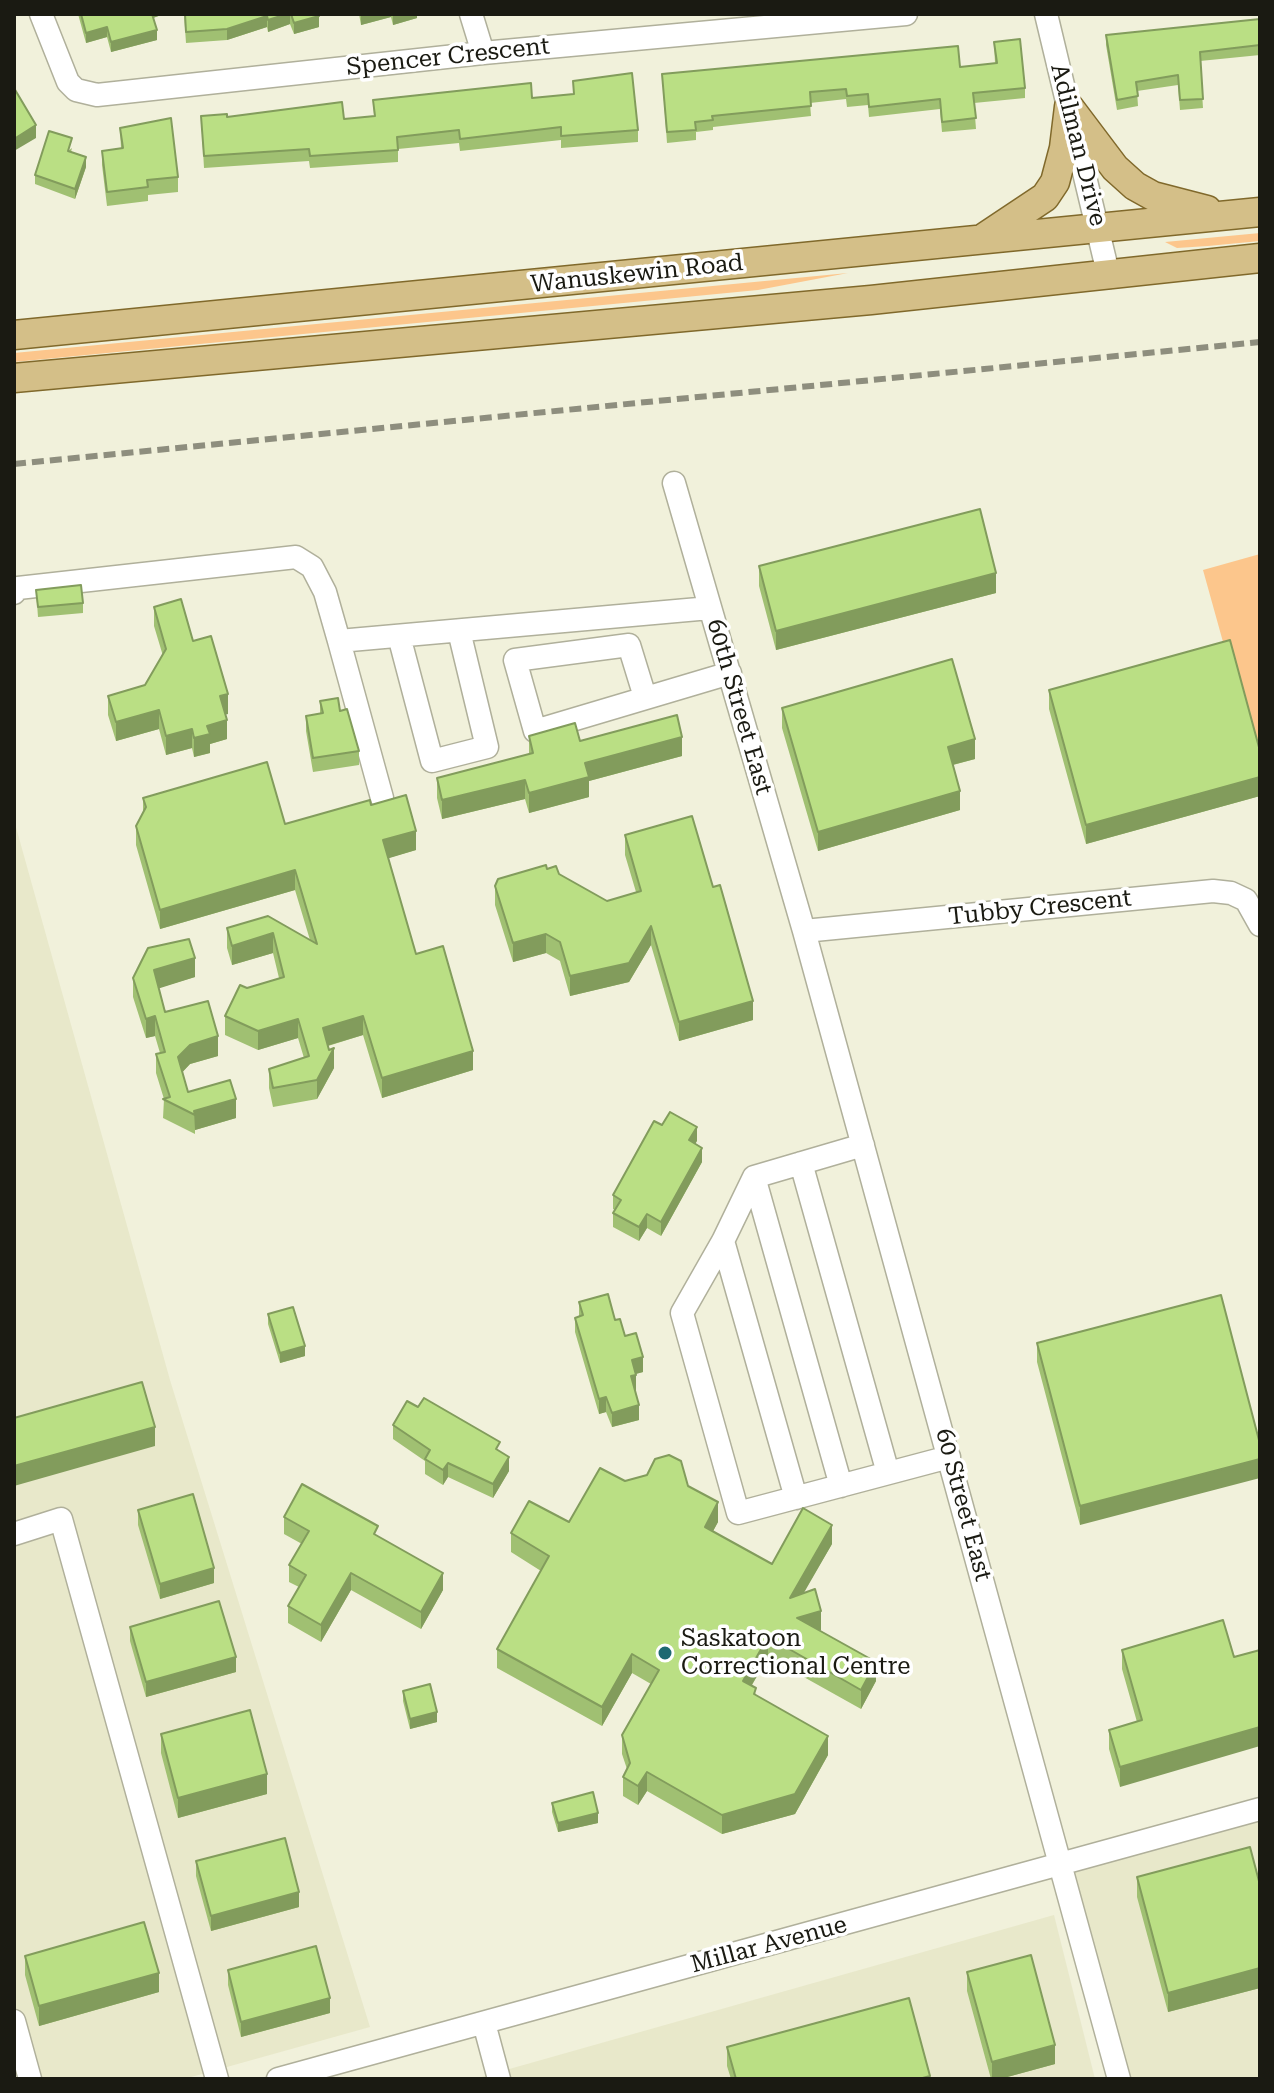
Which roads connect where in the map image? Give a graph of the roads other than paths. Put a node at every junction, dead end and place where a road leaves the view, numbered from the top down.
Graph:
1 (41, 14) edge
2 (471, 14) edge
3 (906, 14) edge
4 (1046, 14) edge
5 (752, 21) edge
6 (483, 53) junction
7 (1069, 107) junction
8 (1260, 212) edge
9 (1227, 215) junction
10 (1098, 228) junction
11 (980, 240) junction
12 (1260, 258) edge
13 (1109, 277) junction
14 (14, 335) edge
15 (14, 378) edge
16 (674, 483) dead end
17 (14, 593) edge
18 (710, 608) junction
19 (459, 631) junction
20 (399, 636) junction
21 (339, 641) junction
22 (730, 673) junction
23 (645, 697) junction
24 (382, 798) edge
25 (1260, 925) edge
26 (804, 931) junction
27 (863, 1145) junction
28 (801, 1163) junction
29 (754, 1177) junction
30 (723, 1241) junction
31 (949, 1457) junction
32 (888, 1473) junction
33 (841, 1486) junction
34 (796, 1498) junction
35 (14, 1534) edge
36 (1260, 1809) edge
37 (1062, 1865) junction
38 (14, 2021) edge
39 (484, 2023) junction
40 (30, 2079) edge
41 (217, 2079) edge
42 (278, 2079) edge
43 (499, 2079) edge
44 (1119, 2079) edge

1 - 6 street, Spencer Crescent
2 - 6 street
3 - 5 street, Spencer Crescent
4 - 7 street, Adilman Drive
5 - 6 street, Spencer Crescent
7 - 9 main road
7 - 10 street, Adilman Drive
7 - 11 main road
8 - 9 main road, Wanuskewin Road
9 - 10 main road, Wanuskewin Road
10 - 11 main road, Wanuskewin Road
10 - 13 street, Adilman Drive
11 - 14 main road, Wanuskewin Road
12 - 13 main road, Wanuskewin Road
13 - 15 main road, Wanuskewin Road
16 - 18 street, 60th Street East
17 - 21 street
18 - 19 street
18 - 22 street, 60th Street East
19 - 20 street
19 - 20 street
20 - 21 street
21 - 24 street
22 - 23 street
22 - 26 street, 60th Street East
23 - 23 street
25 - 26 street, Tubby Crescent
26 - 27 street, 60 Street East
27 - 28 street
27 - 31 street, 60 Street East
28 - 29 street
28 - 32 street
29 - 30 street
29 - 33 street
30 - 34 street
30 - 34 street
31 - 32 street
31 - 37 street, 60 Street East
32 - 33 street
33 - 34 street
35 - 41 street
36 - 37 street, Millar Avenue
37 - 39 street, Millar Avenue
37 - 44 street, 60 Street East
38 - 40 street
39 - 42 street, Millar Avenue
39 - 43 street

